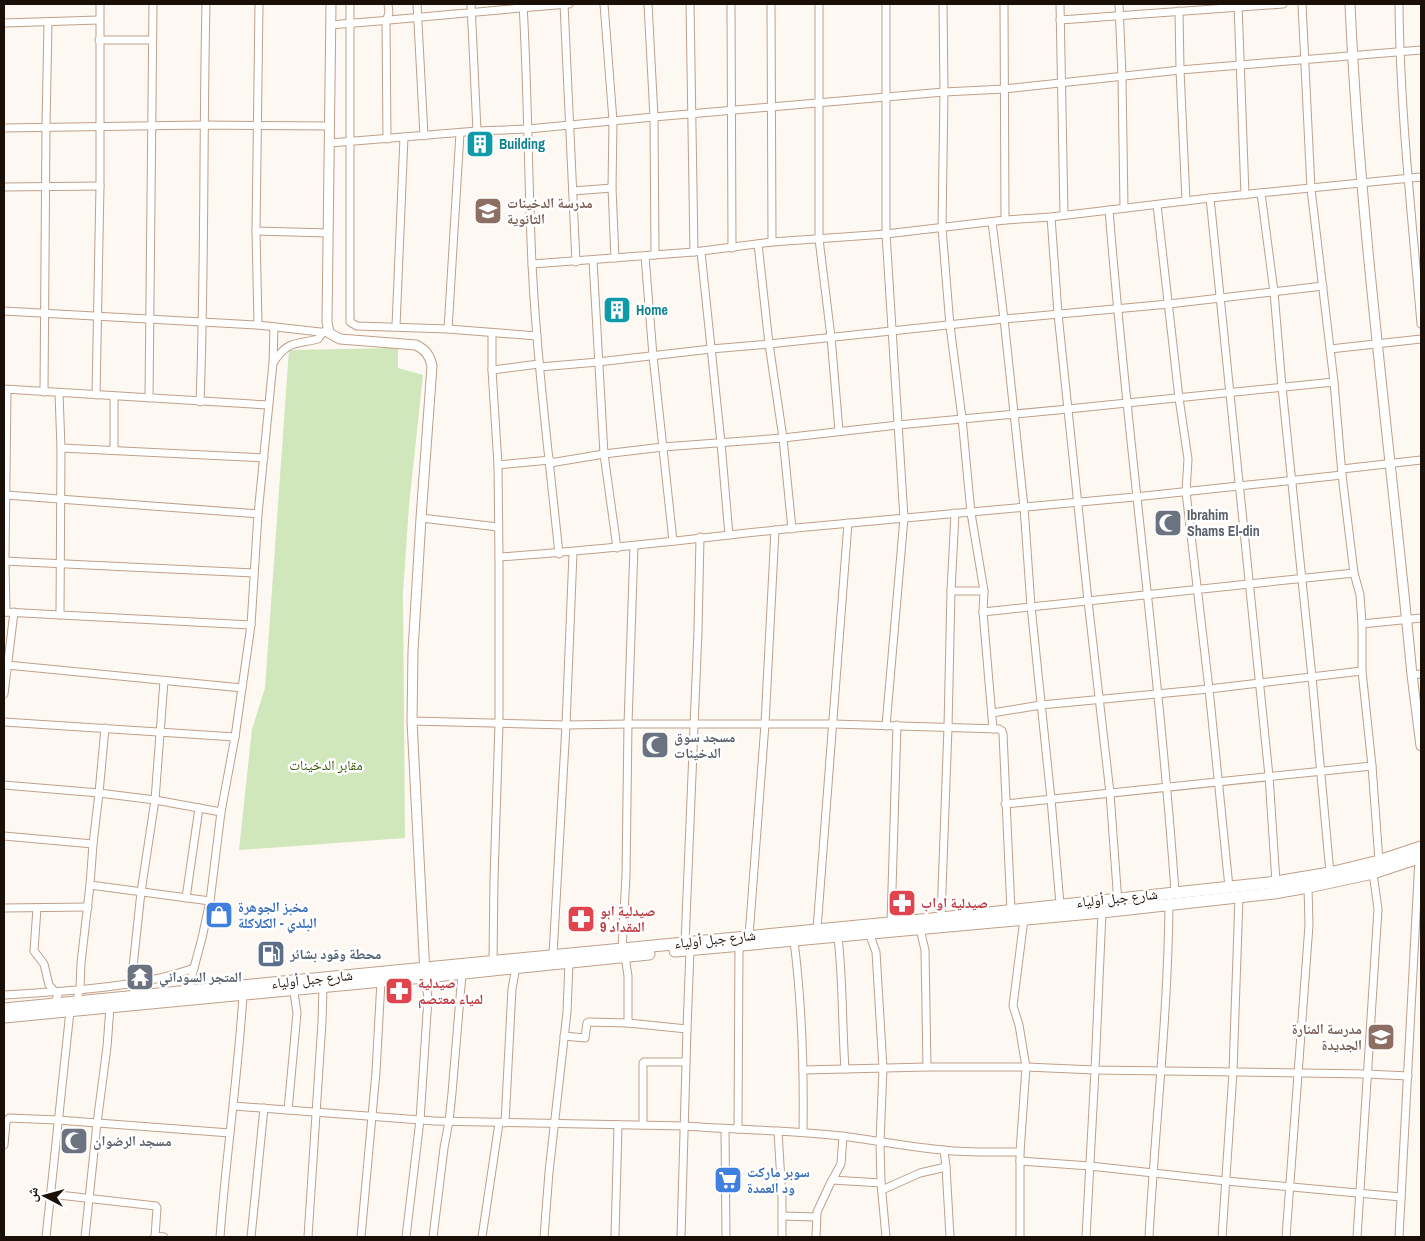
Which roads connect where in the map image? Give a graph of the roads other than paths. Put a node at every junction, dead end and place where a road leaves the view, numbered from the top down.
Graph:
1 (100, 4) edge
2 (153, 4) edge
3 (206, 4) edge
4 (259, 4) edge
5 (331, 4) edge
6 (350, 4) edge
7 (388, 4) edge
8 (417, 4) edge
9 (471, 4) edge
10 (564, 4) edge
11 (569, 4) edge
12 (604, 4) edge
13 (648, 4) edge
14 (690, 4) edge
15 (731, 4) edge
16 (771, 4) edge
17 (819, 4) edge
18 (886, 4) edge
19 (943, 4) edge
20 (1004, 4) edge
21 (1060, 4) edge
22 (1119, 4) edge
23 (1283, 4) edge
24 (1302, 4) edge
25 (1350, 4) edge
26 (1399, 4) edge
27 (523, 5) edge
28 (1238, 5) edge
29 (1179, 11) junction
30 (472, 12) junction
31 (1120, 15) junction
32 (418, 18) junction
33 (99, 20) junction
34 (1060, 20) junction
35 (386, 21) junction
36 (48, 22) junction
37 (4, 23) edge
38 (350, 23) junction
39 (331, 25) junction
40 (99, 40) junction
41 (152, 40) junction
42 (1421, 50) edge
43 (1400, 53) junction
44 (1352, 56) junction
45 (1305, 60) junction
46 (1240, 66) junction
47 (1180, 70) junction
48 (1122, 77) junction
49 (1062, 83) junction
50 (1004, 89) junction
51 (944, 92) junction
52 (885, 98) junction
53 (819, 103) junction
54 (772, 107) junction
55 (731, 110) junction
56 (692, 114) junction
57 (654, 117) junction
58 (613, 121) junction
59 (570, 124) junction
60 (204, 125) junction
61 (151, 126) junction
62 (256, 126) junction
63 (330, 126) junction
64 (99, 127) junction
65 (4, 128) edge
66 (46, 128) junction
67 (528, 129) junction
68 (477, 131) junction
69 (460, 133) junction
70 (424, 136) junction
71 (404, 137) junction
72 (387, 139) junction
73 (351, 142) junction
74 (330, 143) junction
75 (1421, 177) edge
76 (1408, 178) junction
77 (1361, 183) junction
78 (45, 186) junction
79 (100, 186) junction
80 (4, 187) edge
81 (612, 188) junction
82 (1311, 188) junction
83 (573, 190) junction
84 (1261, 193) junction
85 (1245, 195) junction
86 (1210, 198) junction
87 (1186, 201) junction
88 (1157, 205) junction
89 (1124, 208) junction
90 (1109, 210) junction
91 (1064, 215) junction
92 (1051, 217) junction
93 (1006, 220) junction
94 (992, 222) junction
95 (942, 228) junction
96 (256, 231) junction
97 (328, 233) junction
98 (886, 234) junction
99 (819, 238) junction
100 (772, 242) junction
101 (758, 244) junction
102 (732, 248) junction
103 (697, 252) junction
104 (655, 255) junction
105 (645, 256) junction
106 (615, 258) junction
107 (593, 260) junction
108 (576, 262) junction
109 (532, 264) junction
110 (1323, 286) junction
111 (1274, 292) junction
112 (1220, 297) junction
113 (1169, 304) junction
114 (1117, 309) junction
115 (4, 311) edge
116 (44, 313) junction
117 (1058, 314) junction
118 (98, 316) junction
119 (149, 319) junction
120 (1004, 319) junction
121 (203, 321) junction
122 (258, 324) junction
123 (1421, 324) edge
124 (396, 326) junction
125 (950, 326) junction
126 (274, 327) junction
127 (448, 329) junction
128 (892, 331) junction
129 (326, 332) junction
130 (492, 333) junction
131 (537, 336) junction
132 (831, 337) junction
133 (1421, 339) edge
134 (1378, 343) junction
135 (769, 344) junction
136 (711, 349) junction
137 (1330, 349) junction
138 (653, 356) junction
139 (598, 362) junction
140 (272, 363) junction
141 (540, 366) junction
142 (492, 370) junction
143 (1334, 382) junction
144 (1282, 387) junction
145 (5, 389) edge
146 (44, 392) junction
147 (59, 393) junction
148 (1230, 393) junction
149 (96, 395) junction
150 (114, 396) junction
151 (149, 398) junction
152 (1179, 398) junction
153 (200, 402) junction
154 (1126, 403) junction
155 (268, 405) junction
156 (1068, 409) junction
157 (1014, 414) junction
158 (962, 418) junction
159 (898, 424) junction
160 (839, 431) junction
161 (783, 438) junction
162 (721, 443) junction
163 (663, 447) junction
164 (61, 448) junction
165 (114, 450) junction
166 (604, 454) junction
167 (5, 458) edge
168 (264, 458) junction
169 (1421, 460) edge
170 (550, 462) junction
171 (1390, 463) junction
172 (498, 465) junction
173 (1342, 472) junction
174 (1292, 480) junction
175 (1239, 486) junction
176 (1186, 492) junction
177 (6, 495) junction
178 (1136, 497) junction
179 (60, 499) junction
180 (1077, 502) junction
181 (1024, 507) junction
182 (956, 513) junction
183 (971, 513) junction
184 (258, 514) junction
185 (421, 518) junction
186 (904, 518) junction
187 (848, 523) junction
188 (498, 527) junction
189 (792, 529) junction
190 (775, 530) junction
191 (729, 535) junction
192 (700, 538) junction
193 (673, 541) junction
194 (634, 546) junction
195 (617, 548) junction
196 (573, 552) junction
197 (559, 554) junction
198 (499, 557) junction
199 (4, 561) edge
200 (60, 564) junction
201 (254, 572) junction
202 (1354, 573) junction
203 (1302, 578) junction
204 (1250, 583) junction
205 (1198, 589) junction
206 (952, 591) junction
207 (984, 591) junction
208 (1147, 594) junction
209 (1088, 601) junction
210 (1031, 606) junction
211 (5, 612) edge
212 (14, 612) junction
213 (983, 612) junction
214 (60, 615) junction
215 (1421, 618) edge
216 (1407, 619) junction
217 (1362, 624) junction
218 (251, 625) junction
219 (7, 666) junction
220 (1362, 672) junction
221 (1417, 674) edge
222 (1312, 677) junction
223 (164, 681) junction
224 (1260, 683) junction
225 (242, 688) junction
226 (1209, 689) junction
227 (1158, 693) junction
228 (4, 694) edge
229 (1100, 699) junction
230 (1041, 705) junction
231 (992, 713) junction
232 (4, 722) edge
233 (412, 722) junction
234 (499, 724) junction
235 (628, 724) junction
236 (693, 724) junction
237 (765, 724) junction
238 (832, 724) junction
239 (566, 725) junction
240 (897, 725) junction
241 (886, 726) junction
242 (948, 727) junction
243 (105, 728) junction
244 (993, 729) junction
245 (160, 732) junction
246 (235, 737) junction
247 (1421, 746) edge
248 (1372, 766) junction
249 (1321, 770) junction
250 (1269, 776) junction
251 (1218, 781) junction
252 (4, 785) edge
253 (1167, 786) junction
254 (1110, 793) junction
255 (99, 794) junction
256 (1052, 799) junction
257 (155, 800) junction
258 (1005, 804) junction
259 (199, 808) junction
260 (221, 812) junction
261 (4, 836) edge
262 (92, 844) junction
263 (1420, 859) edge
264 (1379, 862) junction
265 (1373, 873) junction
266 (1330, 874) junction
267 (1276, 882) junction
268 (90, 885) junction
269 (1229, 887) junction
270 (1308, 887) junction
271 (141, 892) junction
272 (1175, 892) junction
273 (1239, 897) junction
274 (186, 898) junction
275 (210, 901) junction
276 (1060, 904) junction
277 (1118, 904) junction
278 (1169, 905) junction
279 (88, 907) junction
280 (4, 908) edge
281 (37, 908) junction
282 (1011, 910) junction
283 (1102, 912) junction
284 (941, 918) junction
285 (1024, 919) junction
286 (891, 922) junction
287 (920, 928) junction
288 (816, 929) junction
289 (869, 933) junction
290 (749, 936) junction
291 (838, 937) junction
292 (772, 938) junction
293 (794, 940) junction
294 (687, 946) junction
295 (739, 946) junction
296 (624, 953) junction
297 (553, 955) junction
298 (493, 961) junction
299 (569, 962) junction
300 (194, 968) junction
301 (516, 968) junction
302 (425, 972) junction
303 (462, 974) junction
304 (381, 981) junction
305 (136, 982) junction
306 (293, 985) junction
307 (323, 987) junction
308 (80, 989) junction
309 (4, 995) edge
310 (243, 995) junction
311 (187, 996) junction
312 (133, 997) junction
313 (55, 998) junction
314 (73, 1006) junction
315 (110, 1007) junction
316 (4, 1009) edge
317 (4, 1017) edge
318 (628, 1023) junction
319 (687, 1029) junction
320 (564, 1036) junction
321 (686, 1062) junction
322 (927, 1067) junction
323 (883, 1068) junction
324 (1026, 1068) junction
325 (844, 1069) junction
326 (803, 1070) junction
327 (1095, 1070) junction
328 (1161, 1071) junction
329 (1233, 1072) junction
330 (1298, 1073) junction
331 (1366, 1074) junction
332 (1408, 1076) junction
333 (234, 1106) junction
334 (264, 1108) junction
335 (288, 1110) junction
336 (316, 1112) junction
337 (372, 1115) junction
338 (58, 1120) junction
339 (420, 1120) junction
340 (449, 1121) junction
341 (97, 1123) junction
342 (502, 1123) junction
343 (555, 1123) junction
344 (618, 1125) junction
345 (643, 1125) junction
346 (685, 1126) junction
347 (725, 1129) junction
348 (738, 1129) junction
349 (778, 1131) junction
350 (230, 1132) junction
351 (804, 1132) junction
352 (843, 1136) junction
353 (880, 1142) junction
354 (4, 1145) edge
355 (944, 1150) junction
356 (1020, 1152) junction
357 (1020, 1161) junction
358 (1090, 1166) junction
359 (946, 1167) junction
360 (1152, 1174) junction
361 (832, 1180) junction
362 (1226, 1181) junction
363 (881, 1187) junction
364 (1290, 1187) junction
365 (1360, 1192) junction
366 (50, 1194) junction
367 (1401, 1197) junction
368 (89, 1198) junction
369 (782, 1216) junction
370 (816, 1217) junction
371 (46, 1237) edge
372 (86, 1237) edge
373 (155, 1237) edge
374 (164, 1237) edge
375 (220, 1237) edge
376 (251, 1237) edge
377 (308, 1237) edge
378 (361, 1237) edge
379 (406, 1237) edge
380 (433, 1237) edge
381 (482, 1237) edge
382 (544, 1237) edge
383 (615, 1237) edge
384 (682, 1237) edge
385 (726, 1237) edge
386 (782, 1237) edge
387 (816, 1237) edge
388 (886, 1237) edge
389 (950, 1237) edge
390 (1020, 1237) edge
391 (1086, 1237) edge
392 (1149, 1237) edge
393 (1222, 1237) edge
394 (1286, 1237) edge
395 (1357, 1237) edge
396 (1399, 1237) edge

1 - 33 street
2 - 41 street
3 - 60 street
4 - 62 street
5 - 39 street
6 - 38 street
7 - 35 street
8 - 32 street
9 - 30 street
10 - 11 street
10 - 27 street
10 - 59 street
12 - 58 street
13 - 57 street
14 - 56 street
15 - 55 street
16 - 54 street
17 - 53 street
18 - 52 street
19 - 51 street
20 - 50 street
21 - 34 street
22 - 31 street
23 - 28 street
24 - 45 street
25 - 44 street
26 - 43 street
27 - 30 street
27 - 67 street
28 - 29 street
28 - 46 street
29 - 31 street
29 - 47 street
30 - 32 street
30 - 68 street
31 - 34 street
31 - 48 street
32 - 35 street
32 - 70 street
33 - 36 street
33 - 40 street
34 - 49 street
35 - 38 street
35 - 72 street
36 - 37 street
36 - 66 street
38 - 39 street
38 - 73 street
39 - 63 street
40 - 41 street
40 - 64 street
41 - 61 street
42 - 43 street
43 - 44 street
43 - 76 street
44 - 45 street
44 - 77 street
45 - 46 street
45 - 82 street
46 - 47 street
46 - 85 street
47 - 48 street
47 - 87 street
48 - 49 street
48 - 89 street
49 - 50 street
49 - 91 street
50 - 51 street
50 - 93 street
51 - 52 street
51 - 95 street
52 - 53 street
52 - 98 street
53 - 54 street
53 - 99 street
54 - 55 street
54 - 100 street
55 - 56 street
55 - 102 street
56 - 57 street
56 - 103 street
57 - 58 street
57 - 104 street
58 - 59 street
58 - 81 street
59 - 67 street
59 - 83 street
60 - 61 street
60 - 62 street
60 - 121 street
61 - 64 street
61 - 119 street
62 - 63 street
62 - 96 street
63 - 74 street
64 - 66 street
64 - 79 street
65 - 66 street
66 - 78 street
67 - 68 street
67 - 109 street
68 - 69 street
69 - 70 street
69 - 127 street
70 - 71 street
71 - 72 street
71 - 124 street
72 - 73 street
73 - 74 street
73 - 124 street
74 - 97 street
75 - 76 street
76 - 77 street
76 - 123 street
77 - 82 street
77 - 134 street
78 - 79 street
78 - 80 street
78 - 116 street
79 - 118 street
81 - 83 street
81 - 106 street
82 - 84 street
82 - 110 street
83 - 108 street
84 - 85 street
84 - 111 street
85 - 86 street
86 - 87 street
86 - 112 street
87 - 88 street
88 - 89 street
88 - 113 street
89 - 90 street
90 - 91 street
90 - 114 street
91 - 92 street
92 - 93 street
92 - 117 street
93 - 94 street
94 - 95 street
94 - 120 street
95 - 98 street
95 - 125 street
96 - 97 street
96 - 122 street
97 - 129 street
98 - 99 street
98 - 128 street
99 - 100 street
99 - 132 street
100 - 101 street
101 - 102 street
101 - 135 street
102 - 103 street
103 - 104 street
103 - 136 street
104 - 105 street
105 - 106 street
105 - 138 street
106 - 107 street
107 - 108 street
107 - 139 street
108 - 109 street
109 - 131 street
110 - 111 street
110 - 137 street
111 - 112 street
111 - 144 street
112 - 113 street
112 - 148 street
113 - 114 street
113 - 152 street
114 - 117 street
114 - 154 street
115 - 116 street
116 - 118 street
116 - 146 street
117 - 120 street
117 - 156 street
118 - 119 street
118 - 149 street
119 - 121 street
119 - 151 street
120 - 125 street
120 - 157 street
121 - 122 street
121 - 153 street
122 - 126 street
124 - 127 street
125 - 128 street
125 - 158 street
126 - 129 street
126 - 140 street
127 - 130 street
128 - 132 street
128 - 159 street
129 - 140 street
129 - 185 street
130 - 131 street
130 - 142 street
131 - 141 street
132 - 135 street
132 - 160 street
133 - 134 street
134 - 137 street
134 - 171 street
135 - 136 street
135 - 161 street
136 - 138 street
136 - 162 street
137 - 143 street
138 - 139 street
138 - 163 street
139 - 141 street
139 - 166 street
140 - 155 street
141 - 142 street
141 - 170 street
142 - 172 street
143 - 144 street
143 - 173 street
144 - 148 street
144 - 174 street
145 - 146 street
145 - 167 street
146 - 147 street
147 - 149 street
147 - 164 street
148 - 152 street
148 - 175 street
149 - 150 street
150 - 151 street
150 - 165 street
151 - 153 street
152 - 154 street
152 - 176 street
153 - 155 street
154 - 156 street
154 - 178 street
155 - 168 street
156 - 157 street
156 - 180 street
157 - 158 street
157 - 181 street
158 - 159 street
158 - 183 street
159 - 160 street
159 - 186 street
160 - 161 street
161 - 162 street
161 - 189 street
162 - 163 street
162 - 191 street
163 - 166 street
163 - 193 street
164 - 165 street
164 - 179 street
165 - 168 street
166 - 170 street
166 - 195 street
167 - 177 street
168 - 184 street
169 - 171 street
170 - 172 street
170 - 197 street
171 - 173 street
171 - 216 street
172 - 188 street
173 - 174 street
173 - 202 street
174 - 175 street
174 - 203 street
175 - 176 street
175 - 204 street
176 - 178 street
176 - 205 street
177 - 179 street
177 - 199 street
178 - 180 street
178 - 208 street
179 - 184 street
179 - 200 street
180 - 181 street
180 - 209 street
181 - 183 street
181 - 210 street
182 - 183 street
182 - 186 street
182 - 206 street
183 - 207 street
184 - 201 street
185 - 188 street
185 - 233 street
186 - 187 street
186 - 241 street
187 - 189 street
187 - 238 street
188 - 198 street
189 - 190 street
190 - 191 street
190 - 237 street
191 - 192 street
192 - 193 street
192 - 236 street
193 - 194 street
194 - 195 street
194 - 235 street
195 - 196 street
196 - 197 street
196 - 239 street
197 - 198 street
198 - 234 street
199 - 200 street
199 - 211 street
200 - 201 street
200 - 214 street
201 - 218 street
202 - 203 street
202 - 217 street
203 - 204 street
203 - 222 street
204 - 205 street
204 - 224 street
205 - 208 street
205 - 226 street
206 - 207 street
206 - 242 street
207 - 213 street
208 - 209 street
208 - 227 street
209 - 210 street
209 - 229 street
210 - 213 street
210 - 230 street
211 - 212 street
212 - 214 street
212 - 219 street
213 - 231 street
214 - 218 street
215 - 216 street
216 - 217 street
216 - 221 street
217 - 220 street
218 - 225 street
219 - 223 street
219 - 228 street
220 - 222 street
220 - 248 street
221 - 247 street
222 - 224 street
222 - 249 street
223 - 225 street
223 - 245 street
224 - 226 street
224 - 250 street
225 - 246 street
226 - 227 street
226 - 251 street
227 - 229 street
227 - 253 street
229 - 230 street
229 - 254 street
230 - 231 street
230 - 256 street
231 - 244 street
232 - 243 street
233 - 234 street
233 - 302 street
234 - 239 street
234 - 298 street
235 - 236 street
235 - 239 street
235 - 296 street
236 - 237 street
236 - 294 street
237 - 238 street
237 - 290 street
238 - 241 street
238 - 288 street
239 - 297 street
240 - 241 street
240 - 242 street
240 - 286 street
242 - 244 street
242 - 284 street
243 - 245 street
243 - 255 street
244 - 258 street
245 - 246 street
245 - 257 street
246 - 260 street
248 - 249 street
248 - 264 street
249 - 250 street
249 - 266 street
250 - 251 street
250 - 267 street
251 - 253 street
251 - 269 street
252 - 255 street
253 - 254 street
253 - 272 street
254 - 256 street
254 - 277 street
255 - 257 street
255 - 262 street
256 - 258 street
256 - 276 street
257 - 259 street
257 - 271 street
258 - 282 street
259 - 260 street
259 - 274 street
260 - 275 street
261 - 262 street
262 - 268 street
263 - 264 main road, شارع جبل أولياء
263 - 265 main road, شارع جبل أولياء
263 - 332 street
264 - 266 main road, شارع جبل أولياء
265 - 270 main road, شارع جبل أولياء
265 - 331 street
266 - 267 main road, شارع جبل أولياء
267 - 269 main road, شارع جبل أولياء
268 - 271 street
268 - 279 street
269 - 272 main road, شارع جبل أولياء
270 - 273 main road, شارع جبل أولياء
270 - 330 street
271 - 274 street
271 - 305 street
272 - 277 main road, شارع جبل أولياء
273 - 278 main road, شارع جبل أولياء
273 - 329 street
274 - 275 street
275 - 300 street
276 - 277 main road, شارع جبل أولياء
276 - 282 main road, شارع جبل أولياء
277 - 278 main road, شارع جبل أولياء
277 - 283 main road, شارع جبل أولياء
278 - 328 street
279 - 281 street
279 - 308 street
280 - 281 street
281 - 313 street
282 - 284 main road, شارع جبل أولياء
283 - 285 main road, شارع جبل أولياء
283 - 327 street
284 - 286 main road, شارع جبل أولياء
285 - 287 main road, شارع جبل أولياء
285 - 324 street
286 - 288 main road, شارع جبل أولياء
287 - 289 main road, شارع جبل أولياء
287 - 322 street
288 - 292 main road, شارع جبل أولياء
289 - 291 main road, شارع جبل أولياء
289 - 323 street
290 - 292 main road, شارع جبل أولياء
290 - 294 main road, شارع جبل أولياء
291 - 293 main road, شارع جبل أولياء
291 - 325 street
292 - 293 main road, شارع جبل أولياء
292 - 295 main road, شارع جبل أولياء
293 - 326 street
294 - 295 main road, شارع جبل أولياء
294 - 296 main road, شارع جبل أولياء
294 - 319 street
295 - 348 street
296 - 297 main road, شارع جبل أولياء
296 - 299 main road, شارع جبل أولياء
296 - 318 street
297 - 298 main road, شارع جبل أولياء
298 - 302 main road, شارع جبل أولياء
299 - 301 main road, شارع جبل أولياء
299 - 320 street
300 - 305 street
300 - 311 street
301 - 303 main road, شارع جبل أولياء
301 - 342 street
302 - 303 main road, شارع جبل أولياء
302 - 304 main road, شارع جبل أولياء
302 - 306 main road, شارع جبل أولياء
302 - 339 street
303 - 340 street
304 - 307 main road, شارع جبل أولياء
304 - 337 street
305 - 308 street
305 - 312 street
306 - 307 main road, شارع جبل أولياء
306 - 310 main road, شارع جبل أولياء
306 - 311 main road, شارع جبل أولياء
306 - 335 street
307 - 336 street
308 - 313 street
308 - 314 street
309 - 313 street
310 - 311 main road, شارع جبل أولياء
310 - 333 street
311 - 312 main road, شارع جبل أولياء
311 - 315 main road, شارع جبل أولياء
312 - 314 main road, شارع جبل أولياء
313 - 314 main road, شارع جبل أولياء
313 - 316 main road, شارع جبل أولياء
314 - 315 main road, شارع جبل أولياء
314 - 317 main road, شارع جبل أولياء
314 - 338 street
315 - 341 street
318 - 319 street
318 - 320 street
319 - 321 street
320 - 343 street
321 - 345 street
321 - 346 street
322 - 323 street
322 - 324 street
323 - 325 street
323 - 353 street
324 - 327 street
324 - 356 street
325 - 326 street
326 - 351 street
327 - 328 street
327 - 358 street
328 - 329 street
328 - 360 street
329 - 330 street
329 - 362 street
330 - 331 street
330 - 364 street
331 - 332 street
331 - 365 street
332 - 367 street
333 - 334 street
333 - 350 street
334 - 335 street
334 - 376 street
335 - 336 street
336 - 337 street
336 - 377 street
337 - 339 street
337 - 378 street
338 - 341 street
338 - 354 street
338 - 366 street
339 - 340 street
339 - 379 street
340 - 342 street
340 - 380 street
341 - 350 street
341 - 368 street
342 - 343 street
342 - 381 street
343 - 344 street
343 - 382 street
344 - 345 street
344 - 383 street
345 - 346 street
346 - 347 street
346 - 384 street
347 - 348 street
347 - 385 street
348 - 349 street
349 - 351 street
349 - 369 street
350 - 375 street
351 - 352 street
352 - 353 street
352 - 361 street
353 - 355 street
353 - 363 street
355 - 356 street
355 - 359 street
356 - 357 street
357 - 358 street
357 - 390 street
358 - 360 street
358 - 391 street
359 - 363 street
359 - 389 street
360 - 362 street
360 - 392 street
361 - 363 street
361 - 370 street
362 - 364 street
362 - 393 street
363 - 388 street
364 - 365 street
364 - 394 street
365 - 367 street
365 - 395 street
366 - 368 street
366 - 371 street
367 - 396 street
368 - 372 street
368 - 373 street
369 - 370 street
369 - 386 street
370 - 387 street
373 - 374 street

